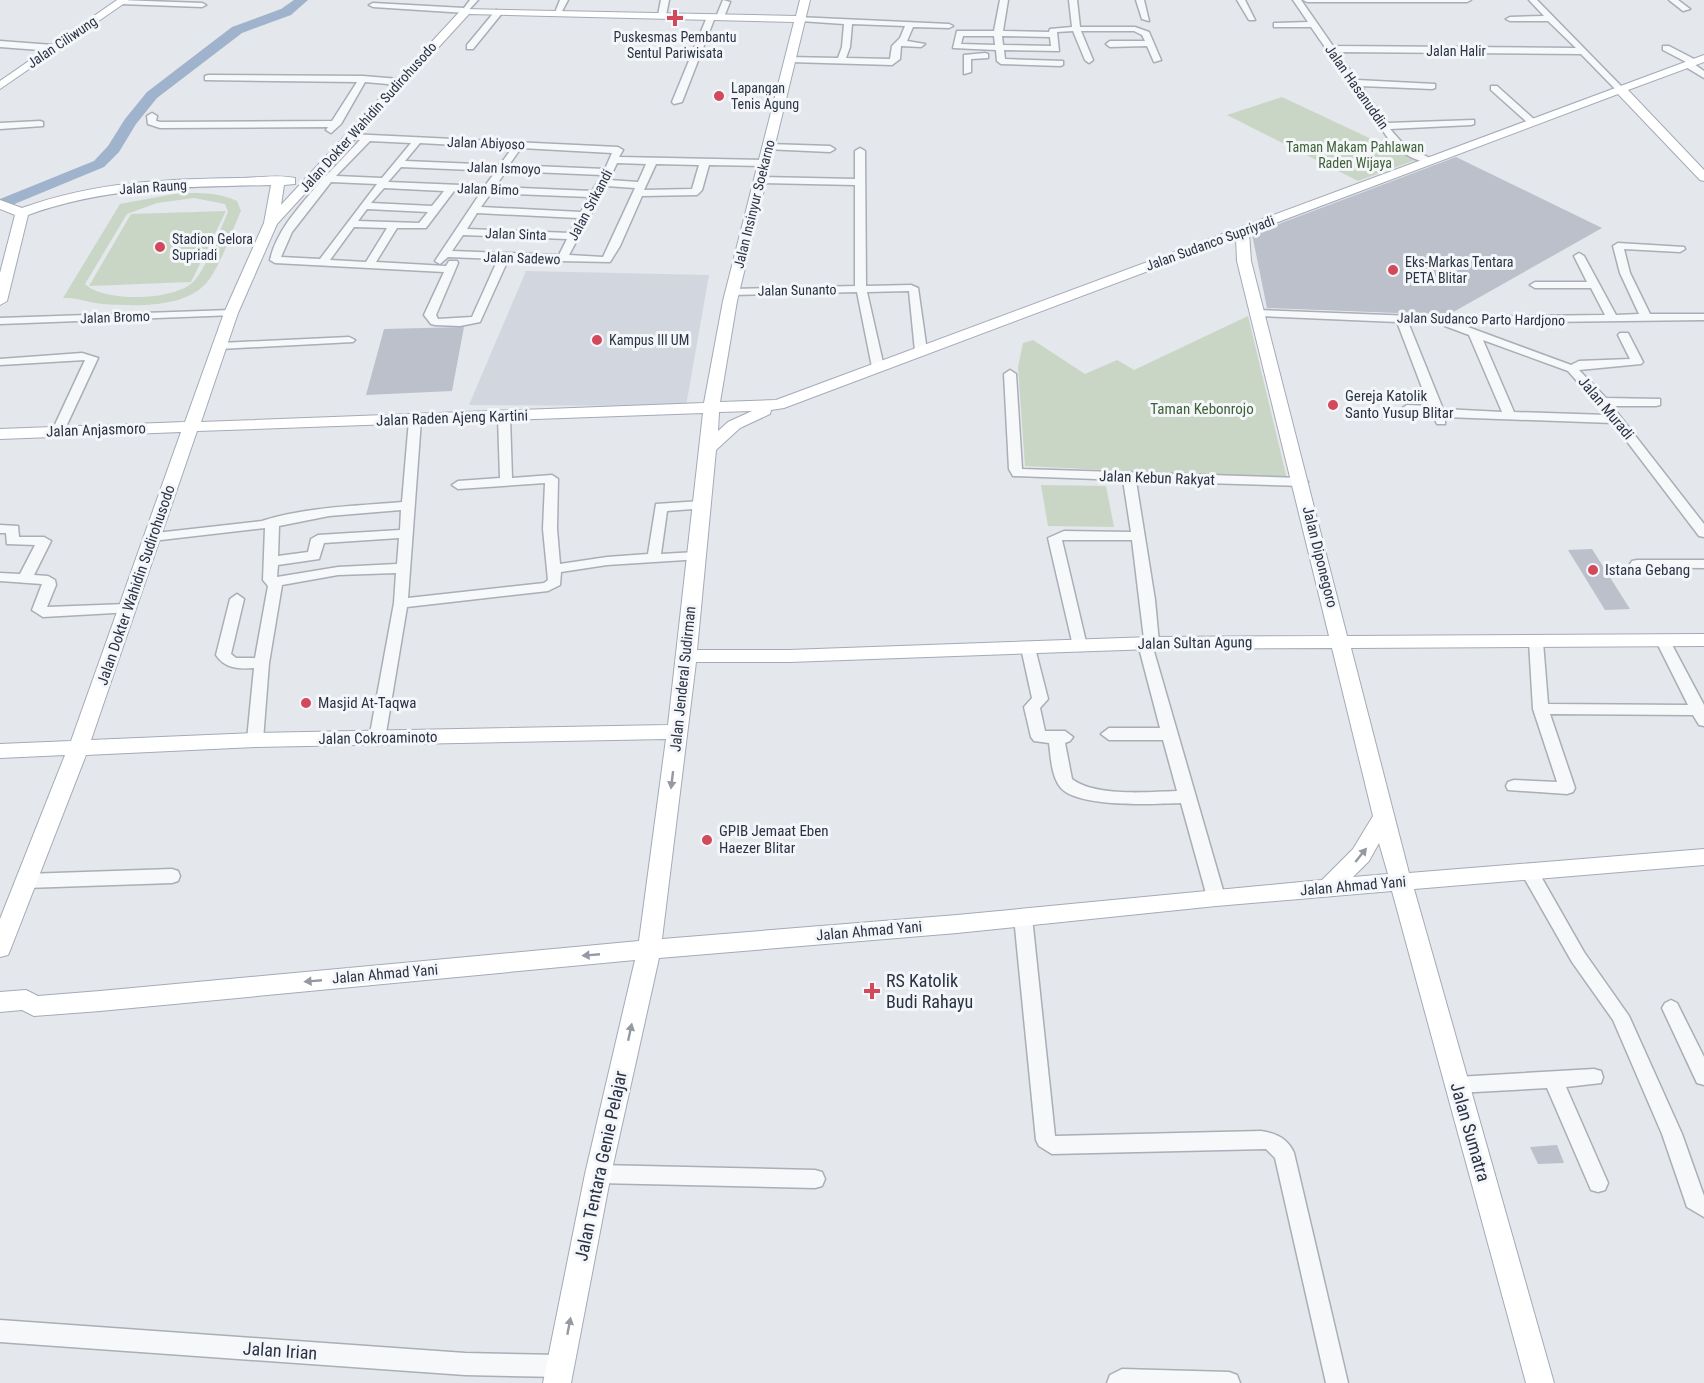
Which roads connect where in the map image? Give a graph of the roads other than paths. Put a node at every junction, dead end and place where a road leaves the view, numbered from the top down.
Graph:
1 (474, 0) edge
2 (564, 0) edge
3 (665, 0) edge
4 (805, 0) edge
5 (1004, 0) edge
6 (1072, 0) edge
7 (1140, 0) edge
8 (1241, 0) edge
9 (1297, 0) edge
10 (1307, 0) edge
11 (1467, 0) edge
12 (1533, 0) edge
13 (1673, 0) edge
14 (123, 1) edge
15 (1400, 1) edge
16 (726, 2) dead end
17 (202, 5) dead end
18 (373, 5) dead end
19 (1686, 9) dead end
20 (466, 11) junction
21 (499, 12) junction
22 (557, 13) junction
23 (662, 15) junction
24 (716, 17) junction
25 (1252, 18) dead end
26 (1551, 18) junction
27 (800, 19) junction
28 (1146, 19) dead end
29 (1510, 19) dead end
30 (848, 21) junction
31 (910, 24) junction
32 (1313, 24) junction
33 (1277, 25) dead end
34 (949, 26) dead end
35 (1075, 27) junction
36 (1000, 28) junction
37 (1054, 35) junction
38 (900, 43) junction
39 (1149, 43) junction
40 (0, 44) edge
41 (921, 44) dead end
42 (1110, 44) dead end
43 (470, 47) dead end
44 (52, 48) junction
45 (1666, 48) dead end
46 (1330, 49) junction
47 (1582, 51) junction
48 (999, 52) junction
49 (790, 59) junction
50 (1089, 60) dead end
51 (1157, 60) dead end
52 (841, 61) junction
53 (1695, 61) edge
54 (1060, 63) dead end
55 (967, 72) dead end
56 (1704, 75) edge
57 (208, 78) dead end
58 (363, 79) junction
59 (3, 81) edge
60 (399, 82) junction
61 (1355, 82) junction
62 (1432, 86) dead end
63 (1494, 88) dead end
64 (1620, 89) junction
65 (676, 102) dead end
66 (152, 116) dead end
67 (1471, 122) dead end
68 (1532, 122) junction
69 (40, 124) dead end
70 (336, 124) junction
71 (1436, 125) junction
72 (0, 126) edge
73 (1385, 126) junction
74 (329, 134) dead end
75 (1448, 136) dead end
76 (352, 137) junction
77 (367, 138) junction
78 (417, 141) junction
79 (519, 144) junction
80 (768, 147) junction
81 (830, 148) dead end
82 (1402, 148) junction
83 (860, 151) dead end
84 (616, 155) junction
85 (1429, 160) junction
86 (652, 161) junction
87 (705, 162) junction
88 (764, 163) junction
89 (399, 164) junction
90 (1410, 167) junction
91 (503, 168) junction
92 (608, 172) junction
93 (1704, 177) edge
94 (313, 179) junction
95 (330, 179) junction
96 (760, 180) junction
97 (278, 182) junction
98 (861, 182) junction
99 (382, 183) junction
100 (603, 183) junction
101 (451, 188) junction
102 (490, 189) junction
103 (639, 189) junction
104 (595, 194) junction
105 (0, 204) edge
106 (364, 206) junction
107 (436, 209) junction
108 (474, 210) junction
109 (19, 212) junction
110 (584, 215) junction
111 (271, 223) junction
112 (350, 225) junction
113 (393, 226) junction
114 (459, 232) junction
115 (1242, 232) junction
116 (572, 236) junction
117 (1200, 247) junction
118 (1680, 249) dead end
119 (444, 254) junction
120 (458, 255) junction
121 (1579, 256) dead end
122 (504, 257) junction
123 (561, 259) junction
124 (1244, 261) junction
125 (322, 264) junction
126 (369, 265) junction
127 (435, 268) junction
128 (449, 269) junction
129 (5, 271) edge
130 (1535, 285) dead end
131 (1594, 285) junction
132 (861, 289) junction
133 (732, 292) junction
134 (0, 301) edge
135 (231, 313) junction
136 (1257, 313) junction
137 (1401, 318) junction
138 (1704, 318) edge
139 (1613, 319) junction
140 (1647, 319) junction
141 (1439, 320) junction
142 (0, 321) edge
143 (1474, 333) junction
144 (1624, 335) dead end
145 (349, 340) dead end
146 (220, 346) junction
147 (926, 349) junction
148 (0, 362) edge
149 (878, 367) junction
150 (1572, 369) junction
151 (1010, 374) dead end
152 (1602, 402) junction
153 (1656, 402) dead end
154 (778, 405) junction
155 (713, 409) junction
156 (1407, 409) dead end
157 (1439, 415) junction
158 (1509, 415) junction
159 (504, 417) junction
160 (1615, 419) junction
161 (415, 420) junction
162 (192, 427) junction
163 (58, 431) junction
164 (0, 434) edge
165 (708, 448) junction
166 (1129, 477) junction
167 (506, 481) junction
168 (1302, 482) junction
169 (458, 485) dead end
170 (701, 505) junction
171 (408, 506) junction
172 (272, 521) junction
173 (0, 529) edge
174 (1704, 533) edge
175 (405, 534) junction
176 (1136, 536) junction
177 (153, 537) junction
178 (696, 556) junction
179 (654, 558) junction
180 (271, 561) junction
181 (1637, 564) dead end
182 (1704, 564) edge
183 (402, 567) junction
184 (555, 569) junction
185 (0, 577) edge
186 (25, 578) junction
187 (271, 582) junction
188 (237, 599) dead end
189 (400, 603) junction
190 (127, 609) junction
191 (1340, 640) junction
192 (1704, 640) edge
193 (1663, 641) junction
194 (1536, 642) junction
195 (1148, 643) junction
196 (1080, 646) junction
197 (1029, 648) junction
198 (687, 656) junction
199 (262, 663) junction
200 (1541, 709) junction
201 (1702, 714) edge
202 (678, 732) junction
203 (1109, 734) dead end
204 (1169, 734) junction
205 (377, 739) junction
206 (255, 740) junction
207 (78, 749) junction
208 (0, 751) edge
209 (1514, 786) dead end
210 (1189, 797) junction
211 (1385, 814) junction
212 (1704, 857) edge
213 (1529, 872) junction
214 (172, 876) dead end
215 (26, 881) junction
216 (1401, 882) junction
217 (1328, 888) junction
218 (1216, 897) junction
219 (1012, 918) junction
220 (0, 948) edge
221 (649, 949) junction
222 (0, 1002) edge
223 (34, 1006) junction
224 (1671, 1008) dead end
225 (0, 1015) edge
226 (1594, 1077) dead end
227 (1704, 1077) edge
228 (1553, 1080) junction
229 (1457, 1085) junction
230 (598, 1174) junction
231 (815, 1179) dead end
232 (1598, 1183) dead end
233 (1704, 1208) edge
234 (0, 1332) edge
235 (559, 1375) edge
236 (1118, 1383) edge
237 (1229, 1383) edge
238 (1337, 1383) edge
239 (1540, 1383) edge

1 - 20 street
2 - 22 street
3 - 23 street
4 - 27 main road, Jalan Insinyur Soekarno
5 - 36 street
6 - 35 street
7 - 28 street
8 - 25 street
9 - 32 street, Jalan Hasanuddin
10 - 15 street
11 - 15 street
12 - 26 street
13 - 19 street
14 - 17 street
14 - 44 main road, Jalan Ciliwung
16 - 24 street
18 - 20 street
20 - 21 main road
20 - 60 main road, Jalan Dokter Wahidin Sudirohusodo
21 - 22 main road
21 - 43 street
22 - 23 main road
23 - 24 main road
24 - 27 main road
24 - 65 street
26 - 29 street
26 - 47 street
27 - 30 street
27 - 49 main road, Jalan Insinyur Soekarno
30 - 31 street
30 - 52 street
31 - 34 street
31 - 38 street
32 - 33 street
32 - 46 street, Jalan Hasanuddin
35 - 37 street
35 - 39 street
35 - 50 street
36 - 37 street
36 - 48 street
36 - 48 street
37 - 48 street
38 - 41 street
38 - 52 street
39 - 42 street
39 - 51 street
40 - 44 street
44 - 59 main road, Jalan Ciliwung
45 - 53 street
46 - 47 street, Jalan Halir
46 - 61 street, Jalan Hasanuddin
47 - 64 street
48 - 54 street
48 - 55 street
49 - 52 street
49 - 80 main road, Jalan Insinyur Soekarno
53 - 56 street
53 - 64 main road, Jalan Sudanco Supriyadi
57 - 58 street
58 - 60 street
58 - 70 street
60 - 76 main road, Jalan Dokter Wahidin Sudirohusodo
61 - 62 street
61 - 73 street, Jalan Hasanuddin
63 - 68 street
64 - 68 main road, Jalan Sudanco Supriyadi
64 - 93 main road
66 - 70 street
67 - 71 street
68 - 85 main road, Jalan Sudanco Supriyadi
69 - 72 street
70 - 74 street
71 - 73 street
71 - 75 street
73 - 82 street, Jalan Hasanuddin
76 - 77 street, Jalan Abiyoso
76 - 94 main road, Jalan Dokter Wahidin Sudirohusodo
77 - 78 street, Jalan Abiyoso
77 - 95 street
78 - 79 street, Jalan Abiyoso
78 - 89 street
79 - 84 street, Jalan Abiyoso
79 - 91 street
80 - 81 street
80 - 88 main road, Jalan Insinyur Soekarno
82 - 85 street, Jalan Hasanuddin
82 - 90 street
83 - 98 street
84 - 86 street, Jalan Abiyoso
84 - 92 street, Jalan Srikandi
85 - 90 main road, Jalan Sudanco Supriyadi
86 - 87 street, Jalan Abiyoso
86 - 103 street
87 - 88 street, Jalan Abiyoso
87 - 103 street
88 - 96 main road, Jalan Insinyur Soekarno
89 - 91 street, Jalan Ismoyo
89 - 99 street
90 - 115 main road, Jalan Sudanco Supriyadi
91 - 92 street, Jalan Ismoyo
91 - 102 street
92 - 100 street, Jalan Srikandi
94 - 95 street, Jalan Bimo
94 - 97 main road, Jalan Raung
94 - 111 main road, Jalan Dokter Wahidin Sudirohusodo
95 - 99 street, Jalan Bimo
95 - 125 street
96 - 98 street
96 - 133 main road, Jalan Insinyur Soekarno
97 - 109 main road, Jalan Raung
97 - 111 main road, Jalan Dokter Wahidin Sudirohusodo
98 - 132 street
99 - 101 street, Jalan Bimo
99 - 106 street
100 - 103 street
100 - 104 street, Jalan Srikandi
101 - 102 street, Jalan Bimo
101 - 107 street
102 - 104 street, Jalan Bimo
102 - 108 street
103 - 123 street, Jalan Sadewo
104 - 110 street, Jalan Srikandi
105 - 109 main road
106 - 107 street
106 - 112 street
107 - 113 street
108 - 110 street
108 - 114 street
109 - 129 main road
110 - 116 street, Jalan Srikandi
111 - 135 main road, Jalan Dokter Wahidin Sudirohusodo
112 - 113 street
112 - 125 street
113 - 126 street
114 - 116 street, Jalan Sinta
114 - 119 street
115 - 117 main road, Jalan Sudanco Supriyadi
115 - 124 main road, Jalan Diponegoro
116 - 123 street, Jalan Srikandi
117 - 124 main road
117 - 147 main road, Jalan Sudanco Supriyadi
118 - 140 street
119 - 120 street, Jalan Sadewo
119 - 127 street
120 - 122 street, Jalan Sadewo
120 - 128 street
121 - 131 street
122 - 123 street, Jalan Sadewo
122 - 128 street
124 - 136 main road, Jalan Diponegoro
125 - 126 street
126 - 127 street
127 - 128 street
129 - 134 main road
130 - 131 street
131 - 139 street
132 - 133 street, Jalan Sunanto
132 - 147 street, Jalan Sunanto
132 - 149 street
133 - 155 main road, Jalan Insinyur Soekarno
135 - 142 street, Jalan Bromo
135 - 146 main road, Jalan Dokter Wahidin Sudirohusodo
136 - 137 street, Jalan Sudanco Parto Hardjono
136 - 168 main road, Jalan Diponegoro
137 - 141 street, Jalan Sudanco Parto Hardjono
137 - 157 street
138 - 140 street, Jalan Sudanco Parto Hardjono
139 - 140 street, Jalan Sudanco Parto Hardjono
139 - 141 street, Jalan Sudanco Parto Hardjono
141 - 143 street, Jalan Muradi
143 - 150 street, Jalan Muradi
143 - 158 street
144 - 150 street
145 - 146 street
146 - 162 main road, Jalan Dokter Wahidin Sudirohusodo
147 - 149 main road, Jalan Sudanco Supriyadi
148 - 163 street
149 - 154 main road, Jalan Sudanco Supriyadi
150 - 152 street, Jalan Muradi
151 - 166 street, Jalan Kebun Rakyat
152 - 153 street
152 - 160 street, Jalan Muradi
154 - 155 main road, Jalan Sudanco Supriyadi
154 - 165 main road
155 - 159 main road, Jalan Raden Ajeng Kartini
155 - 165 main road, Jalan Jenderal Sudirman
156 - 157 street
157 - 158 street
158 - 160 street
159 - 161 main road, Jalan Raden Ajeng Kartini
159 - 167 street
160 - 174 street, Jalan Muradi
161 - 162 main road, Jalan Raden Ajeng Kartini
161 - 171 street
162 - 163 main road, Jalan Anjasmoro
162 - 177 main road, Jalan Dokter Wahidin Sudirohusodo
163 - 164 main road, Jalan Anjasmoro
165 - 170 main road, Jalan Jenderal Sudirman
166 - 168 street, Jalan Kebun Rakyat
166 - 176 street
167 - 169 street
167 - 184 street
168 - 191 main road, Jalan Diponegoro
170 - 178 main road, Jalan Jenderal Sudirman
170 - 179 street
171 - 172 street
171 - 175 street
172 - 177 street
172 - 180 street
173 - 186 street
175 - 180 street
175 - 183 street
176 - 195 street
176 - 196 street
177 - 190 main road, Jalan Dokter Wahidin Sudirohusodo
178 - 179 street
178 - 198 main road, Jalan Jenderal Sudirman
179 - 184 street
180 - 187 street
181 - 182 street
183 - 187 street
183 - 189 street
184 - 189 street
185 - 186 street
186 - 190 street
187 - 199 street
188 - 199 street
189 - 205 street
190 - 207 main road, Jalan Dokter Wahidin Sudirohusodo
191 - 194 main road, Jalan Sultan Agung
191 - 195 main road, Jalan Sultan Agung
191 - 211 main road, Jalan Diponegoro
192 - 193 main road, Jalan Sultan Agung
193 - 194 main road, Jalan Sultan Agung
193 - 201 street
194 - 200 street
195 - 196 main road, Jalan Sultan Agung
195 - 204 street
196 - 197 main road, Jalan Sultan Agung
197 - 198 main road, Jalan Sultan Agung
197 - 210 street
198 - 202 main road, Jalan Jenderal Sudirman
199 - 206 street
200 - 201 street
200 - 209 street
202 - 205 main road, Jalan Cokroaminoto
202 -> 221 main road, Jalan Jenderal Sudirman
203 - 204 street
204 - 210 street
205 - 206 main road, Jalan Cokroaminoto
206 - 207 main road, Jalan Cokroaminoto
207 - 208 main road, Jalan Cokroaminoto
207 - 215 main road, Jalan Dokter Wahidin Sudirohusodo
210 - 218 street
211 - 216 main road, Jalan Diponegoro
217 -> 211 main road
212 - 213 main road, Jalan Ahmad Yani
213 - 216 main road, Jalan Ahmad Yani
213 - 233 street
214 - 215 street
215 - 220 main road, Jalan Dokter Wahidin Sudirohusodo
216 - 217 main road, Jalan Ahmad Yani
216 - 229 main road, Jalan Sumatra
217 - 218 main road, Jalan Ahmad Yani
218 - 219 main road, Jalan Ahmad Yani
219 - 221 main road, Jalan Ahmad Yani
219 - 238 street
221 -> 223 main road, Jalan Ahmad Yani
230 -> 221 main road, Jalan Tentara Genie Pelajar
222 - 223 main road, Jalan Ahmad Yani
223 - 225 main road, Jalan Ahmad Yani
224 - 227 street
226 - 228 street
228 - 229 street
228 - 232 street
229 - 239 main road, Jalan Sumatra
230 - 231 street
235 -> 230 main road, Jalan Tentara Genie Pelajar
234 - 235 street, Jalan Irian
236 - 237 street

